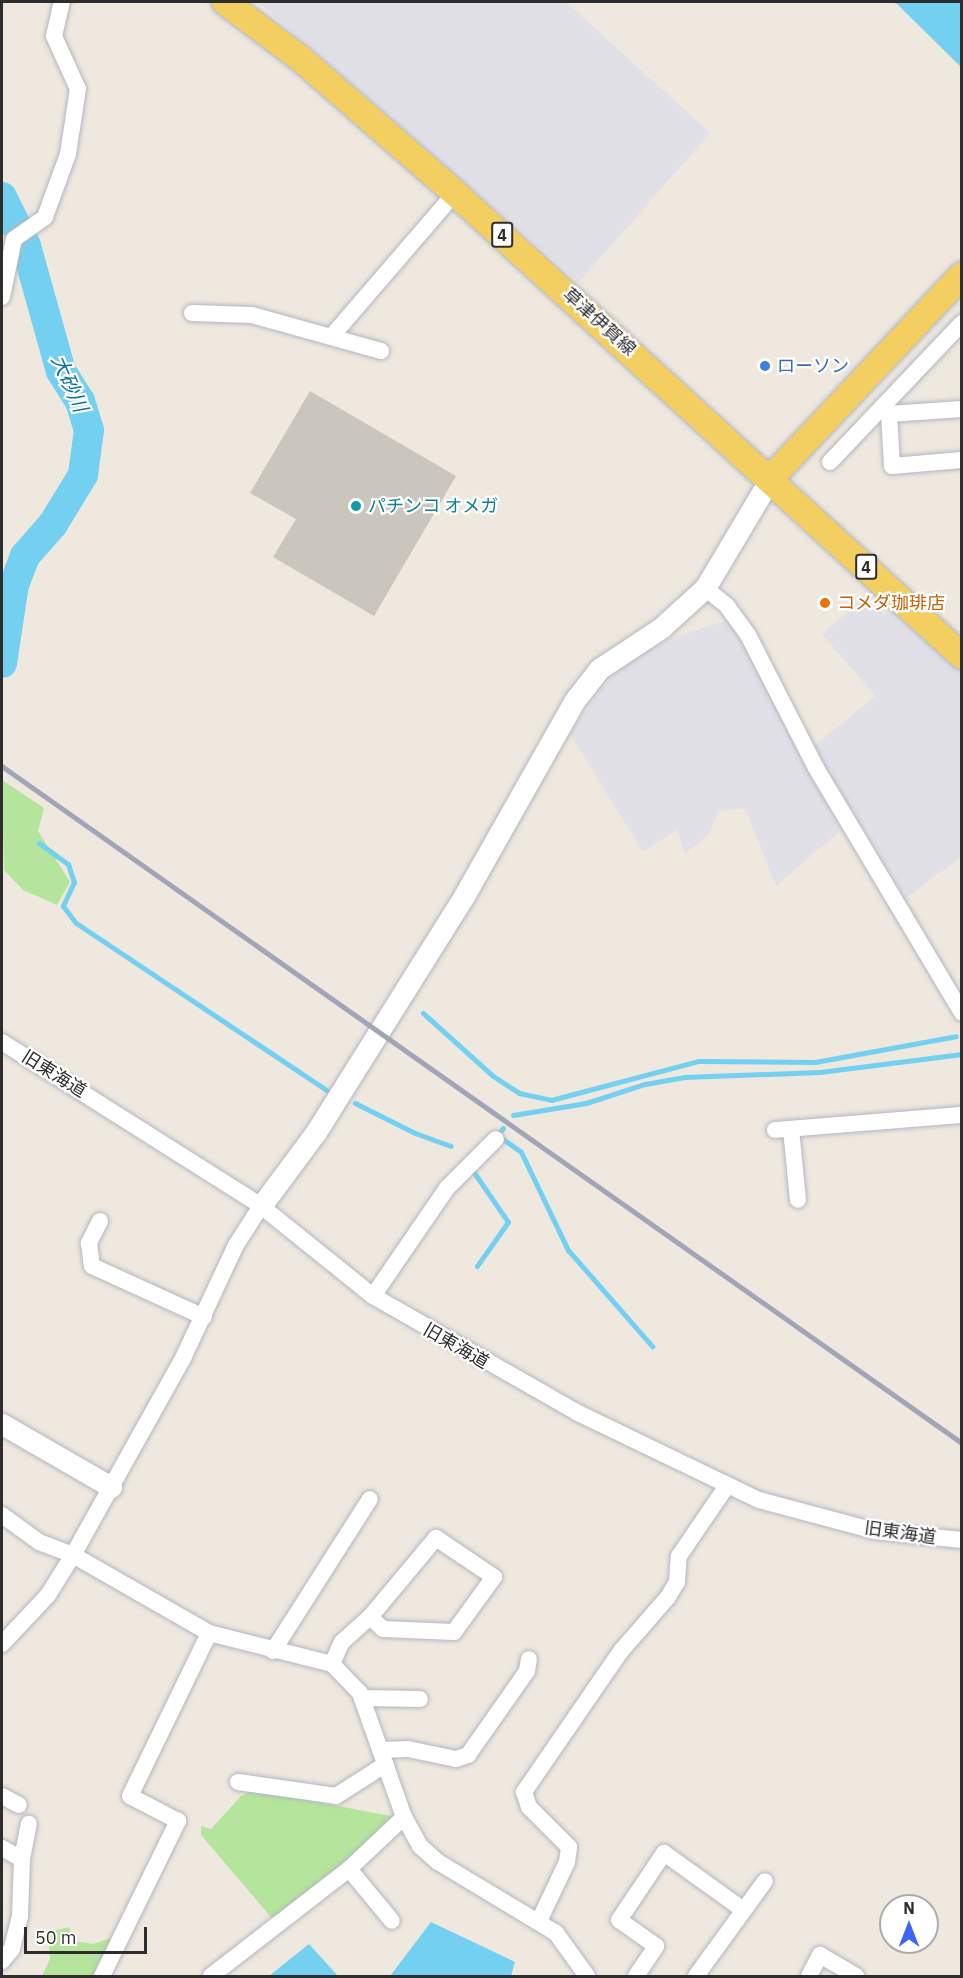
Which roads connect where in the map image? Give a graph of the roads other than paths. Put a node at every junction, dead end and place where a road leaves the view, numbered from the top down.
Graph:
1 (62, 2) edge
2 (225, 2) edge
3 (455, 193) junction
4 (960, 277) edge
5 (2, 297) edge
6 (192, 314) dead end
7 (962, 323) edge
8 (332, 336) junction
9 (381, 351) dead end
10 (858, 384) junction
11 (962, 409) edge
12 (885, 410) junction
13 (962, 460) edge
14 (830, 462) dead end
15 (770, 479) junction
16 (705, 588) junction
17 (962, 656) edge
18 (962, 1013) edge
19 (2, 1042) edge
20 (962, 1115) edge
21 (496, 1139) dead end
22 (798, 1200) dead end
23 (261, 1206) junction
24 (100, 1221) dead end
25 (373, 1296) junction
26 (204, 1317) junction
27 (2, 1424) edge
28 (111, 1487) junction
29 (726, 1487) junction
30 (370, 1499) dead end
31 (2, 1515) edge
32 (962, 1540) edge
33 (73, 1555) junction
34 (370, 1617) junction
35 (209, 1633) junction
36 (2, 1644) edge
37 (273, 1651) junction
38 (529, 1659) dead end
39 (332, 1664) junction
40 (362, 1698) junction
41 (420, 1699) dead end
42 (383, 1757) junction
43 (238, 1782) dead end
44 (2, 1796) edge
45 (19, 1804) dead end
46 (404, 1816) junction
47 (29, 1824) dead end
48 (2, 1848) edge
49 (22, 1859) junction
50 (349, 1869) junction
51 (765, 1881) dead end
52 (742, 1909) junction
53 (392, 1921) dead end
54 (539, 1921) junction
55 (2, 1961) edge
56 (102, 1977) edge
57 (211, 1977) edge
58 (587, 1977) edge
59 (636, 1977) edge
60 (696, 1977) edge
61 (809, 1977) edge
62 (856, 1977) edge

1 - 5 street
2 - 3 main road, 草津伊賀線 / 4
3 - 8 street
3 - 15 main road, 草津伊賀線 / 4
4 - 10 main road
6 - 8 street
7 - 12 street
8 - 9 street
10 - 12 street
10 - 15 main road
11 - 12 street
12 - 13 street
12 - 14 street
15 - 16 street
15 - 17 main road, 草津伊賀線 / 4
16 - 18 street
16 - 23 street
19 - 23 street, 旧東海道
20 - 22 street
21 - 25 street
23 - 25 street, 旧東海道
23 - 26 street
24 - 26 street
25 - 29 street, 旧東海道
26 - 28 street
27 - 28 street
28 - 33 street
29 - 32 street, 旧東海道
29 - 54 street
30 - 37 street
31 - 33 street
33 - 35 street
33 - 36 street
34 - 34 street
34 - 39 street
35 - 37 street
35 - 56 street
37 - 39 street
38 - 42 street
39 - 40 street
40 - 41 street
40 - 42 street
42 - 43 street
42 - 46 street
44 - 45 street
46 - 50 street
46 - 54 street
47 - 49 street
48 - 49 street
49 - 55 street
50 - 53 street
50 - 57 street
51 - 52 street
52 - 59 street
52 - 60 street
54 - 58 street
61 - 62 street

